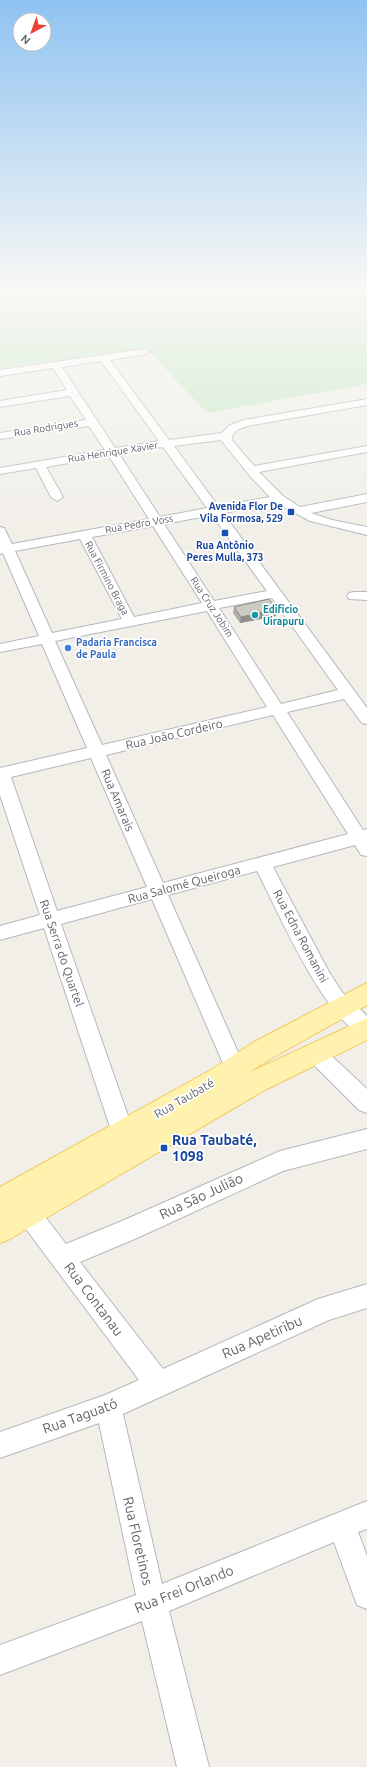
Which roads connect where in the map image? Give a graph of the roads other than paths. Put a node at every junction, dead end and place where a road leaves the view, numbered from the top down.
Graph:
1 (18, 370) edge
2 (60, 370) edge
3 (113, 370) edge
4 (0, 373) edge
5 (74, 392) junction
6 (367, 402) edge
7 (0, 404) edge
8 (92, 422) junction
9 (0, 436) edge
10 (226, 436) junction
11 (166, 444) junction
12 (367, 449) edge
13 (112, 452) junction
14 (39, 464) junction
15 (0, 470) edge
16 (252, 470) junction
17 (57, 497) dead end
18 (367, 498) edge
19 (278, 499) junction
20 (216, 510) junction
21 (300, 511) junction
22 (156, 521) junction
23 (0, 531) edge
24 (367, 531) edge
25 (84, 534) junction
26 (4, 549) edge
27 (275, 593) junction
28 (211, 606) junction
29 (130, 622) junction
30 (47, 638) junction
31 (0, 648) edge
32 (348, 693) junction
33 (278, 710) junction
34 (367, 719) edge
35 (97, 752) junction
36 (1, 774) edge
37 (364, 840) edge
38 (262, 863) junction
39 (158, 891) junction
40 (51, 920) junction
41 (0, 933) edge
42 (367, 993) edge
43 (344, 1006) junction
44 (367, 1029) edge
45 (315, 1053) junction
46 (235, 1068) junction
47 (367, 1103) edge
48 (123, 1133) junction
49 (367, 1139) edge
50 (0, 1202) edge
51 (28, 1213) junction
52 (0, 1229) edge
53 (62, 1257) junction
54 (367, 1296) edge
55 (159, 1385) junction
56 (108, 1407) junction
57 (0, 1445) edge
58 (354, 1521) edge
59 (367, 1595) edge
60 (152, 1603) junction
61 (0, 1660) edge
62 (193, 1767) edge

1 - 4 street
2 - 5 street, Rua Cruz Jobim
3 - 11 street
5 - 7 street
5 - 8 street, Rua Cruz Jobim
6 - 10 street
8 - 9 street, Rua Rodrigues
8 - 13 street, Rua Cruz Jobim
10 - 11 street, Rua Henrique Xavier
10 - 16 street
11 - 13 street, Rua Henrique Xavier
11 - 20 street
12 - 16 street
13 - 14 street, Rua Henrique Xavier
13 - 22 street, Rua Cruz Jobim
14 - 15 street, Rua Henrique Xavier
14 - 17 street
16 - 19 street
18 - 21 street
19 - 20 street, Rua Pedro Voss
19 - 21 street
20 - 22 street, Rua Pedro Voss
20 - 27 street
21 - 24 street
22 - 25 street, Rua Pedro Voss
22 - 28 street, Rua Cruz Jobim
23 - 26 street, Rua Amarais
25 - 26 street, Rua Pedro Voss
25 - 29 street, Rua Firmino Braga
26 - 30 street, Rua Amarais
27 - 28 street
27 - 32 street
28 - 29 street
28 - 33 street, Rua Cruz Jobim
29 - 30 street
30 - 31 street
30 - 35 street, Rua Amarais
32 - 33 street, Rua João Cordeiro
32 - 34 street
33 - 35 street, Rua João Cordeiro
33 - 37 street, Rua Cruz Jobim
35 - 36 street, Rua João Cordeiro
35 - 39 street, Rua Amarais
36 - 40 street, Rua Serra do Quartel
37 - 38 street, Rua Salomé Queiroga
38 - 39 street, Rua Salomé Queiroga
38 - 43 street, Rua Edna Romanini
39 - 40 street, Rua Salomé Queiroga
39 - 46 street, Rua Amarais
40 - 41 street, Rua Salomé Queiroga
40 - 48 street, Rua Serra do Quartel
42 - 43 main road, Rua Taubaté
43 - 44 street, Rua Edna Romanini
43 - 46 main road, Rua Taubaté
44 - 45 main road, Rua Taubaté
45 - 47 street
45 - 51 main road, Rua Taubaté
46 - 48 main road, Rua Taubaté
48 - 50 main road, Rua Taubaté
49 - 53 street, Rua São Julião
51 - 52 main road, Rua Taubaté
51 - 53 street, Rua Contanau
53 - 55 street, Rua Contanau
54 - 55 street, Rua Apetiribu
55 - 56 street, Rua Taguató
56 - 57 street, Rua Taguató
56 - 60 street, Rua Floretinos
58 - 59 street
58 - 60 street, Rua Frei Orlando
60 - 61 street, Rua Frei Orlando
60 - 62 street, Rua Floretinos

